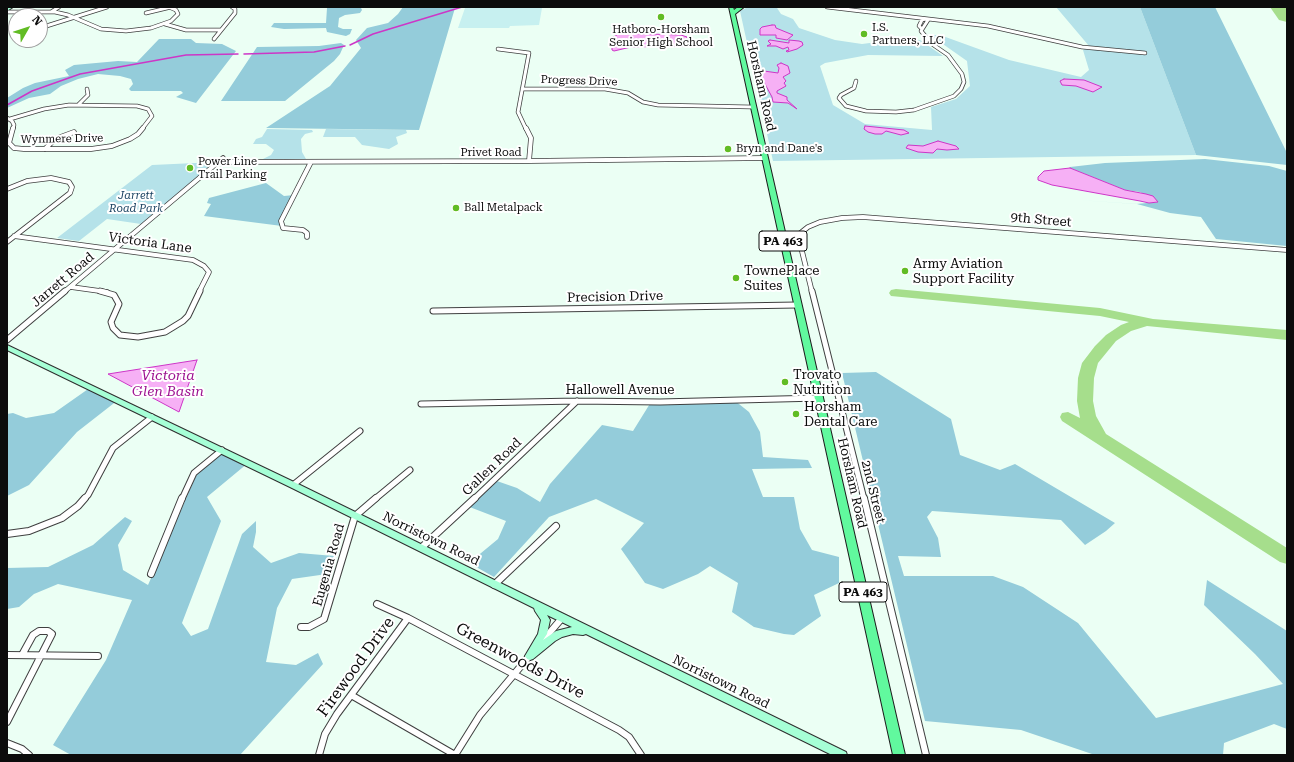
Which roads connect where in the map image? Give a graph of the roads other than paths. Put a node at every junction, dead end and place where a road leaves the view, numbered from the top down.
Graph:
1 (11, 7) edge
2 (58, 7) edge
3 (107, 7) edge
4 (170, 7) edge
5 (232, 7) edge
6 (731, 7) edge
7 (742, 7) edge
8 (827, 7) edge
9 (851, 7) edge
10 (725, 8) dead end
11 (7, 11) edge
12 (50, 12) junction
13 (146, 13) dead end
14 (732, 14) junction
15 (913, 17) junction
16 (75, 18) junction
17 (925, 19) junction
18 (936, 20) junction
19 (920, 23) junction
20 (165, 24) junction
21 (926, 24) junction
22 (48, 26) edge
23 (922, 29) junction
24 (221, 30) junction
25 (1029, 34) junction
26 (214, 39) dead end
27 (498, 49) dead end
28 (1145, 53) dead end
29 (856, 81) dead end
30 (87, 89) dead end
31 (522, 89) junction
32 (79, 104) junction
33 (752, 107) junction
34 (8, 118) edge
35 (74, 132) dead end
36 (45, 149) junction
37 (223, 158) dead end
38 (764, 158) junction
39 (529, 161) junction
40 (217, 162) junction
41 (311, 162) junction
42 (7, 189) edge
43 (798, 235) joint
44 (14, 236) junction
45 (307, 237) dead end
46 (7, 242) edge
47 (115, 250) junction
48 (1287, 250) edge
49 (72, 287) junction
50 (797, 305) junction
51 (433, 311) dead end
52 (7, 340) edge
53 (7, 347) edge
54 (819, 398) junction
55 (577, 401) junction
56 (420, 404) dead end
57 (152, 417) junction
58 (360, 431) dead end
59 (222, 450) junction
60 (410, 470) dead end
61 (293, 484) junction
62 (355, 516) junction
63 (556, 526) dead end
64 (7, 534) edge
65 (421, 548) junction
66 (152, 574) dead end
67 (494, 585) junction
68 (530, 603) junction
69 (377, 604) dead end
70 (408, 618) junction
71 (562, 618) junction
72 (301, 626) dead end
73 (591, 633) junction
74 (7, 655) edge
75 (22, 655) junction
76 (41, 656) junction
77 (98, 656) dead end
78 (530, 656) junction
79 (515, 674) junction
80 (351, 695) junction
81 (7, 722) edge
82 (7, 742) edge
83 (29, 755) edge
84 (319, 755) edge
85 (455, 755) edge
86 (641, 755) edge
87 (842, 755) edge
88 (899, 755) edge
89 (926, 755) edge

1 - 11 main road
2 - 12 street
3 - 16 street
4 - 13 street
4 - 20 street
5 - 24 street
6 - 14 main road, Horsham Road / PA 463
7 - 14 main road
8 - 15 street
9 - 25 street
10 - 14 main road
11 - 12 street
12 - 16 street
14 - 33 main road, Horsham Road / PA 463
15 - 17 street
15 - 19 street
16 - 20 street
16 - 22 street
17 - 18 street
17 - 19 street
17 - 21 street
18 - 21 street
18 - 25 street
19 - 23 street
20 - 24 street
21 - 23 street
23 - 29 street
24 - 26 street
25 - 28 street
27 - 31 street
30 - 32 street
31 - 33 street, Progress Drive
31 - 39 street
32 - 34 street, Wynmere Drive
32 - 36 street, Wynmere Drive
33 - 38 main road, Horsham Road / PA 463
34 - 36 street, Wynmere Drive
35 - 36 street
37 - 40 street, Jarrett Road
38 - 39 street, Privet Road
38 - 50 main road, Horsham Road / PA 463
39 - 41 street, Privet Road
40 - 41 street, Privet Road
40 - 47 street, Jarrett Road
41 - 45 street
42 - 44 street
43 - 48 street, 9th Street
43 - 89 street, 2nd Street
44 - 46 street
44 - 47 street, Victoria Lane
47 - 49 street, Jarrett Road
47 - 49 street, Victoria Lane
49 - 52 street, Jarrett Road
50 - 51 street, Precision Drive
50 - 54 main road, Horsham Road / PA 463
53 - 57 main road, Norristown Road
54 - 55 street, Hallowell Avenue
54 - 88 main road, Horsham Road / PA 463
55 - 56 street, Hallowell Avenue
55 - 65 street, Gallen Road
57 - 59 main road, Norristown Road
57 - 64 street
58 - 61 street
59 - 61 main road, Norristown Road
59 - 66 street
60 - 62 street, Eugenia Road
61 - 62 main road, Norristown Road
62 - 65 main road, Norristown Road
62 - 72 street, Eugenia Road
63 - 67 street
65 - 67 main road, Norristown Road
67 - 68 main road, Norristown Road
68 - 71 main road, Norristown Road
68 - 78 main road
69 - 70 street, Greenwoods Drive
70 - 79 street, Greenwoods Drive
70 - 80 street, Firewood Drive
71 - 73 main road, Norristown Road
71 - 78 street
73 - 78 main road
73 - 87 main road, Norristown Road
74 - 75 street
75 - 76 street
75 - 76 street
76 - 77 street
76 - 81 street
78 - 79 street
79 - 85 street
79 - 86 street, Greenwoods Drive
80 - 84 street, Firewood Drive
80 - 85 street
82 - 83 street

